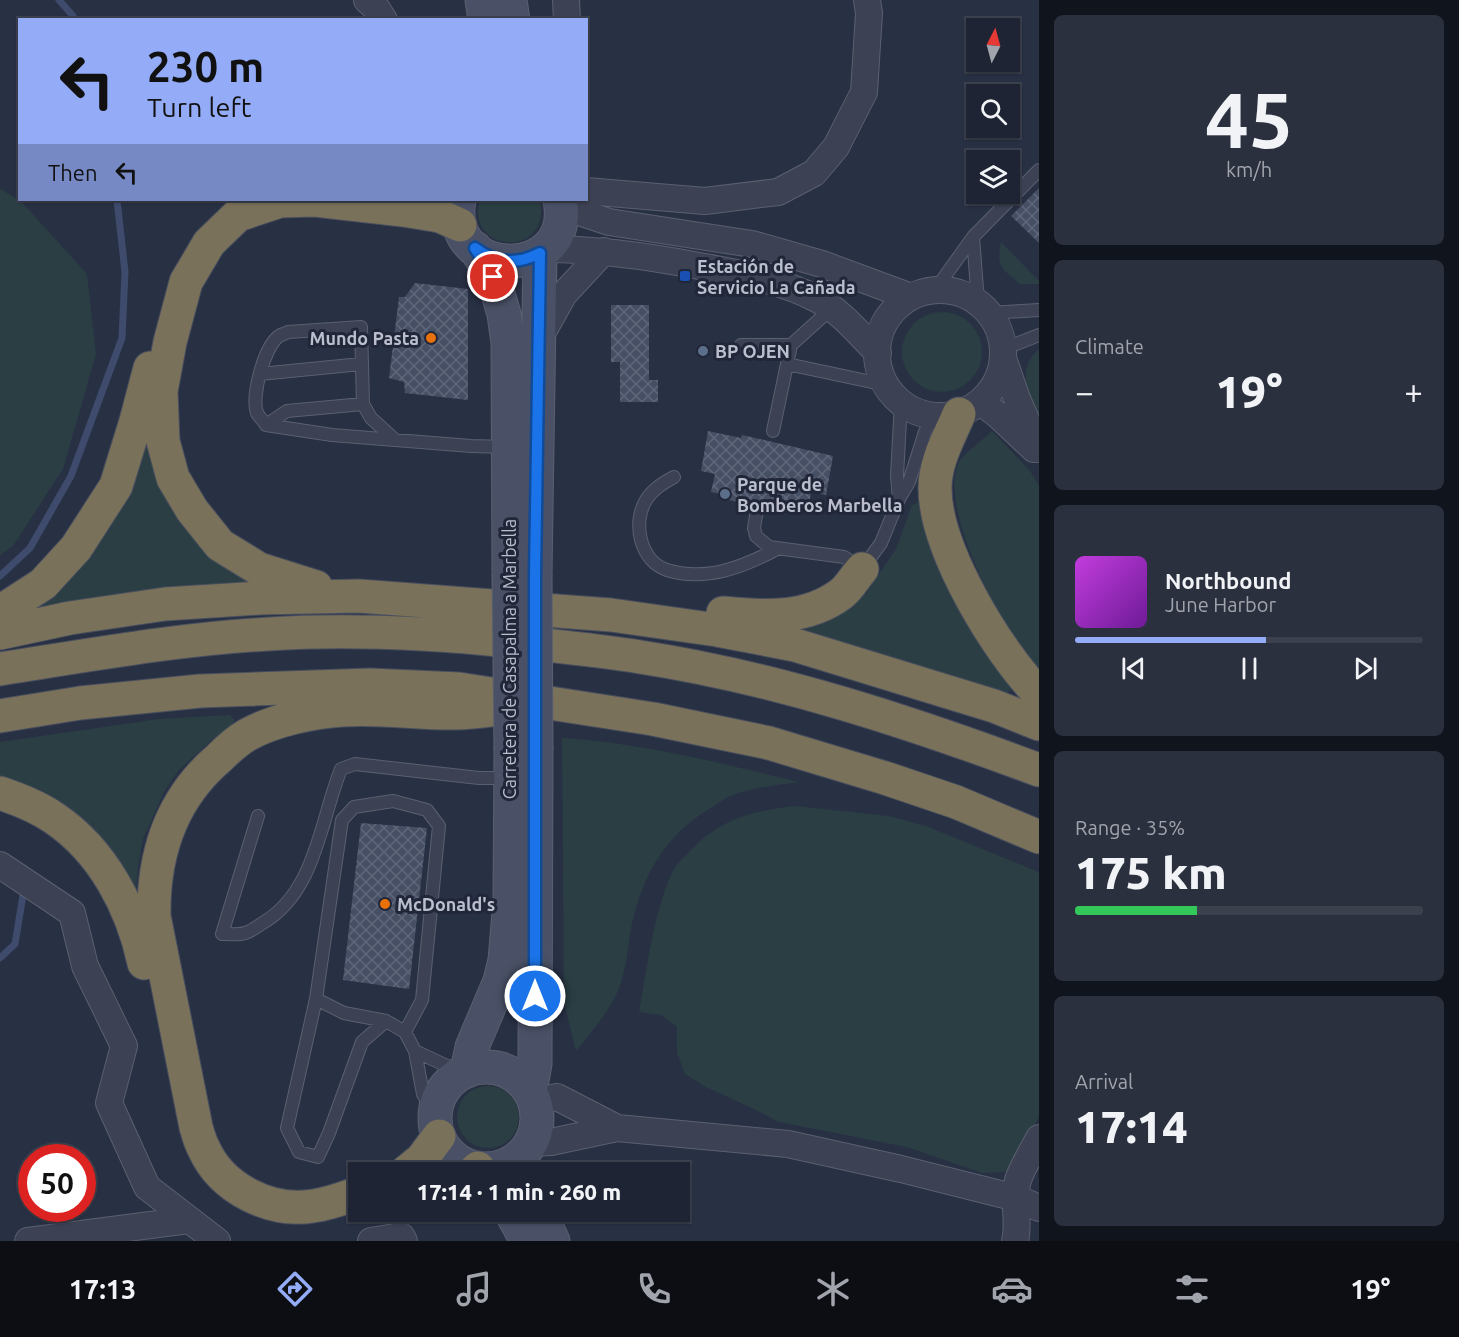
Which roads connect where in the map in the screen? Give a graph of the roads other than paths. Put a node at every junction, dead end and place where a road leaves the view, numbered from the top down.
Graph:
1 (367, 0) edge
2 (482, 0) edge
3 (510, 0) edge
4 (566, 0) edge
5 (867, 0) edge
6 (383, 18) edge
7 (485, 18) edge
8 (513, 18) edge
9 (567, 18) edge
10 (1039, 170) edge
11 (588, 199) edge
12 (232, 201) edge
13 (280, 201) edge
14 (324, 201) edge
15 (568, 201) edge
16 (572, 201) edge
17 (465, 224) edge
18 (973, 237) junction
19 (542, 251) junction
20 (603, 251) junction
21 (923, 294) junction
22 (984, 307) junction
23 (832, 308) junction
24 (1039, 310) edge
25 (1039, 335) edge
26 (537, 343) junction
27 (741, 345) dead end
28 (790, 345) junction
29 (878, 353) junction
30 (1003, 354) junction
31 (787, 363) junction
32 (361, 364) junction
33 (260, 374) junction
34 (894, 393) junction
35 (363, 404) junction
36 (958, 410) junction
37 (266, 425) junction
38 (773, 431) dead end
39 (395, 440) junction
40 (509, 447) junction
41 (1039, 448) edge
42 (1039, 453) edge
43 (674, 477) dead end
44 (899, 499) junction
45 (757, 510) dead end
46 (777, 549) junction
47 (862, 569) junction
48 (522, 574) junction
49 (359, 596) junction
50 (0, 612) edge
51 (611, 615) junction
52 (0, 633) edge
53 (0, 669) edge
54 (1039, 694) edge
55 (549, 704) junction
56 (0, 716) edge
57 (1039, 724) edge
58 (519, 759) junction
59 (1039, 770) edge
60 (0, 793) edge
61 (258, 816) dead end
62 (1039, 837) edge
63 (0, 865) edge
64 (315, 999) junction
65 (386, 1021) junction
66 (405, 1032) junction
67 (415, 1051) junction
68 (464, 1072) junction
69 (532, 1096) junction
70 (437, 1126) junction
71 (617, 1128) junction
72 (1039, 1138) edge
73 (532, 1154) edge
74 (418, 1162) edge
75 (462, 1162) edge
76 (511, 1162) edge
77 (348, 1196) edge
78 (1028, 1203) edge
79 (348, 1216) edge
80 (189, 1220) junction
81 (517, 1222) edge
82 (546, 1222) edge
83 (28, 1241) edge
84 (217, 1241) edge
85 (371, 1241) edge
86 (404, 1241) edge
87 (527, 1241) edge
88 (553, 1241) edge
89 (1015, 1241) edge

1 - 6 street
2 - 7 main road
3 - 8 main road
4 - 9 street
5 - 11 street
10 - 18 lane
12 - 50 highway
13 - 49 highway
14 - 17 highway
15 - 19 main road
16 - 21 street
17 - 19 main road
17 - 40 main road, Carretera de Casapalma a Marbella
18 - 21 lane
18 - 22 lane
19 - 20 street
19 - 26 main road, Carretera de Casapalma a Marbella
20 - 23 street
20 - 26 street
21 - 22 street
21 - 29 street
22 - 24 lane
22 - 30 street
23 - 28 lane
23 - 29 street
25 - 30 lane
26 - 48 main road, Carretera de Casapalma a Marbella
27 - 28 lane
28 - 31 lane
29 - 34 street
30 - 36 street
30 - 41 street
31 - 34 lane
31 - 38 lane
32 - 33 lane
32 - 33 lane
32 - 35 lane
33 - 37 lane
34 - 36 street
34 - 44 lane
35 - 37 lane
35 - 39 lane
36 - 42 street
36 - 44 lane
36 - 54 highway
37 - 39 lane
39 - 40 lane
40 - 48 main road, Carretera de Casapalma a Marbella
43 - 46 lane
44 - 47 lane
45 - 46 lane
46 - 47 lane
47 - 51 highway
48 - 58 main road, Carretera de Casapalma a Marbella, bridge
49 - 51 highway
49 - 52 highway
51 - 57 highway
53 - 59 highway
55 - 56 highway
55 - 62 highway
55 - 77 highway
58 - 61 lane
58 - 68 main road, Carretera de Casapalma a Marbella
58 - 69 main road, Carretera de Casapalma a Marbella
60 - 79 highway
63 - 80 street
64 - 65 lane
64 - 65 lane
64 - 66 lane
65 - 66 lane
66 - 67 lane
67 - 68 lane
67 - 70 lane
68 - 69 main road
68 - 70 main road
69 - 71 street
69 - 73 main road
70 - 74 highway
70 - 75 main road
71 - 73 street
71 - 78 street
72 - 78 street
73 - 76 main road
78 - 89 street
80 - 83 street
80 - 84 street
81 - 87 main road
82 - 88 main road
85 - 86 street

